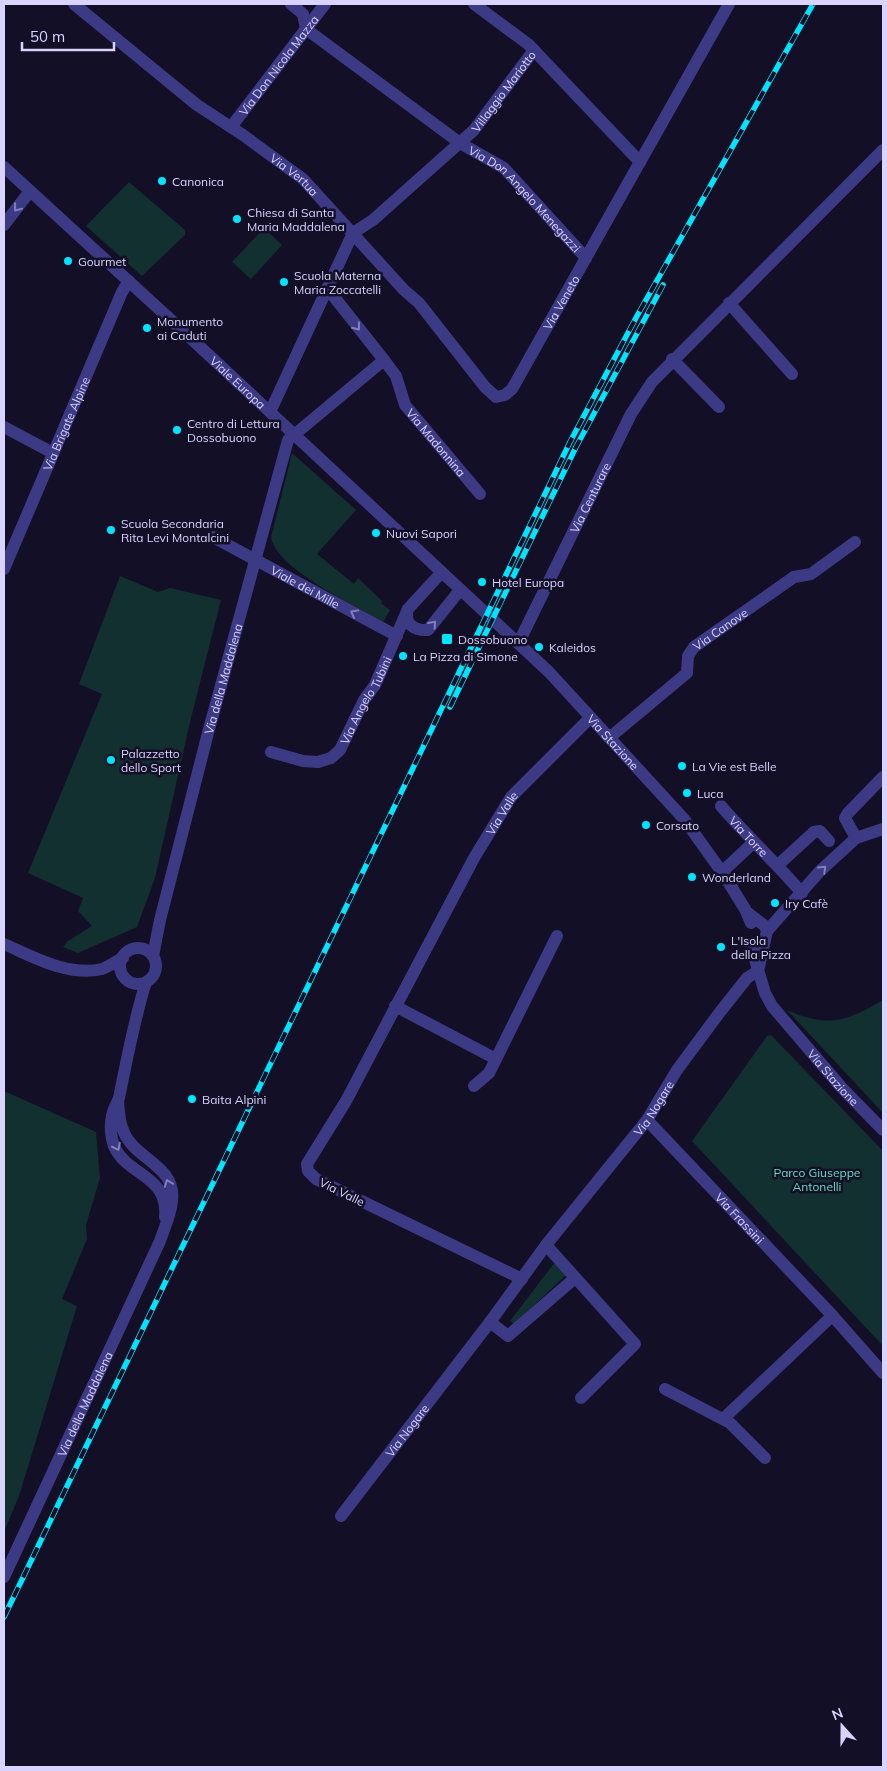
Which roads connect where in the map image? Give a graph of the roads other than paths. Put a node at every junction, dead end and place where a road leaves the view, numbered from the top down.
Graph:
1 (74, 4) edge
2 (291, 4) edge
3 (325, 4) edge
4 (474, 4) edge
5 (724, 6) edge
6 (306, 29) junction
7 (534, 50) junction
8 (231, 127) junction
9 (460, 143) junction
10 (883, 150) edge
11 (640, 162) junction
12 (4, 167) edge
13 (30, 191) junction
14 (4, 225) edge
15 (353, 233) junction
16 (586, 258) junction
17 (129, 281) junction
18 (328, 288) junction
19 (729, 303) junction
20 (672, 359) junction
21 (384, 360) junction
22 (792, 374) dead end
23 (720, 407) dead end
24 (270, 412) junction
25 (4, 427) edge
26 (295, 435) junction
27 (53, 453) junction
28 (480, 494) dead end
29 (213, 537) dead end
30 (855, 542) dead end
31 (256, 559) junction
32 (4, 569) edge
33 (441, 573) junction
34 (460, 590) junction
35 (408, 609) junction
36 (492, 620) joint
37 (397, 636) junction
38 (519, 642) junction
39 (590, 718) junction
40 (609, 738) junction
41 (271, 752) dead end
42 (883, 777) edge
43 (721, 806) dead end
44 (883, 829) edge
45 (856, 838) junction
46 (829, 841) dead end
47 (753, 843) junction
48 (778, 865) junction
49 (722, 872) junction
50 (802, 892) junction
51 (159, 926) junction
52 (760, 930) junction
53 (558, 936) dead end
54 (750, 943) junction
55 (4, 944) edge
56 (138, 948) junction
57 (153, 956) junction
58 (123, 958) junction
59 (104, 968) junction
60 (758, 971) junction
61 (126, 978) junction
62 (146, 982) junction
63 (395, 1006) junction
64 (136, 1013) junction
65 (496, 1059) junction
66 (474, 1086) dead end
67 (647, 1120) junction
68 (883, 1130) edge
69 (546, 1245) junction
70 (575, 1278) junction
71 (522, 1279) junction
72 (832, 1316) junction
73 (490, 1322) junction
74 (883, 1373) edge
75 (666, 1389) dead end
76 (581, 1398) dead end
77 (723, 1419) junction
78 (765, 1458) dead end
79 (341, 1516) dead end
80 (4, 1577) edge

1 - 8 street, Via Vertua
2 - 6 street
3 - 6 street, Via Don Nicola Mazza
4 - 7 street, Villaggio Mariotto
5 - 11 street, Via Veneto
6 - 8 street, Via Don Nicola Mazza
6 - 9 street, Villaggio Mariotto
7 - 9 street, Villaggio Mariotto
7 - 11 street
8 - 15 street, Via Vertua
9 - 15 street, Villaggio Mariotto
9 - 16 street, Via Don Angelo Menegazzi
10 - 19 street, Via Centurare
11 - 16 street, Via Veneto
12 - 13 street, Viale Europa
13 -> 14 street
13 - 17 street, Viale Europa
15 - 16 street, Via Veneto
15 - 18 street
17 - 24 street, Viale Europa
17 - 27 street, Via Brigate Alpine
18 -> 21 street, Via Madonnina
18 - 24 street
19 - 20 street, Via Centurare
19 - 22 street
20 - 23 street
20 - 38 street, Via Centurare
21 - 26 street
21 - 28 street, Via Madonnina
24 - 26 street, Viale Europa
25 - 27 street
26 - 31 street, Via della Maddalena
26 - 33 street, Viale Europa
27 - 32 street, Via Brigate Alpine
29 - 31 street, Viale dei Mille
30 - 40 street, Via Canove
37 -> 31 street, Viale dei Mille
31 - 51 street, Via della Maddalena
33 - 34 street, Viale Europa
33 - 35 street
35 -> 34 street
34 - 36 street, Viale Europa
35 - 37 street, Via Angelo Tubini
36 - 38 street, Via Stazione
37 - 41 street, Via Angelo Tubini
38 - 39 street, Via Stazione
39 - 40 street, Via Stazione
39 - 63 street, Via Valle
40 - 49 street, Via Stazione
42 - 45 street
43 - 47 street, Via Torre
44 - 45 street
50 -> 45 street
46 - 48 street, Via Torre
47 - 48 street, Via Torre
47 - 49 street
48 - 50 street, Via Torre
49 - 52 street, Via Stazione
50 - 52 street
51 - 56 street, Via della Maddalena
51 - 57 street, Via della Maddalena
52 - 54 street
52 - 54 street, Via Stazione
52 - 60 street, Via Stazione
53 - 65 street
54 - 60 street, Via Stazione
55 - 59 street
56 - 57 street
56 - 58 street, Via della Maddalena
57 - 62 street, Via della Maddalena
58 - 59 street
58 - 61 street, Via della Maddalena
59 - 61 street
60 - 67 street, Via Nogare
60 - 68 street, Via Stazione
61 - 62 street
61 - 64 street, Via della Maddalena
62 - 64 street, Via della Maddalena
63 - 65 street
63 - 71 street, Via Valle
64 - 80 street, Via della Maddalena
65 - 66 street
67 - 69 street, Via Nogare
67 - 72 street, Via Frassini
69 - 70 street
69 - 71 street, Via Nogare
70 - 73 street
70 - 76 street
71 - 73 street, Via Nogare
72 - 74 street, Via Frassini
72 - 77 street
73 - 79 street, Via Nogare
75 - 77 street
77 - 78 street

